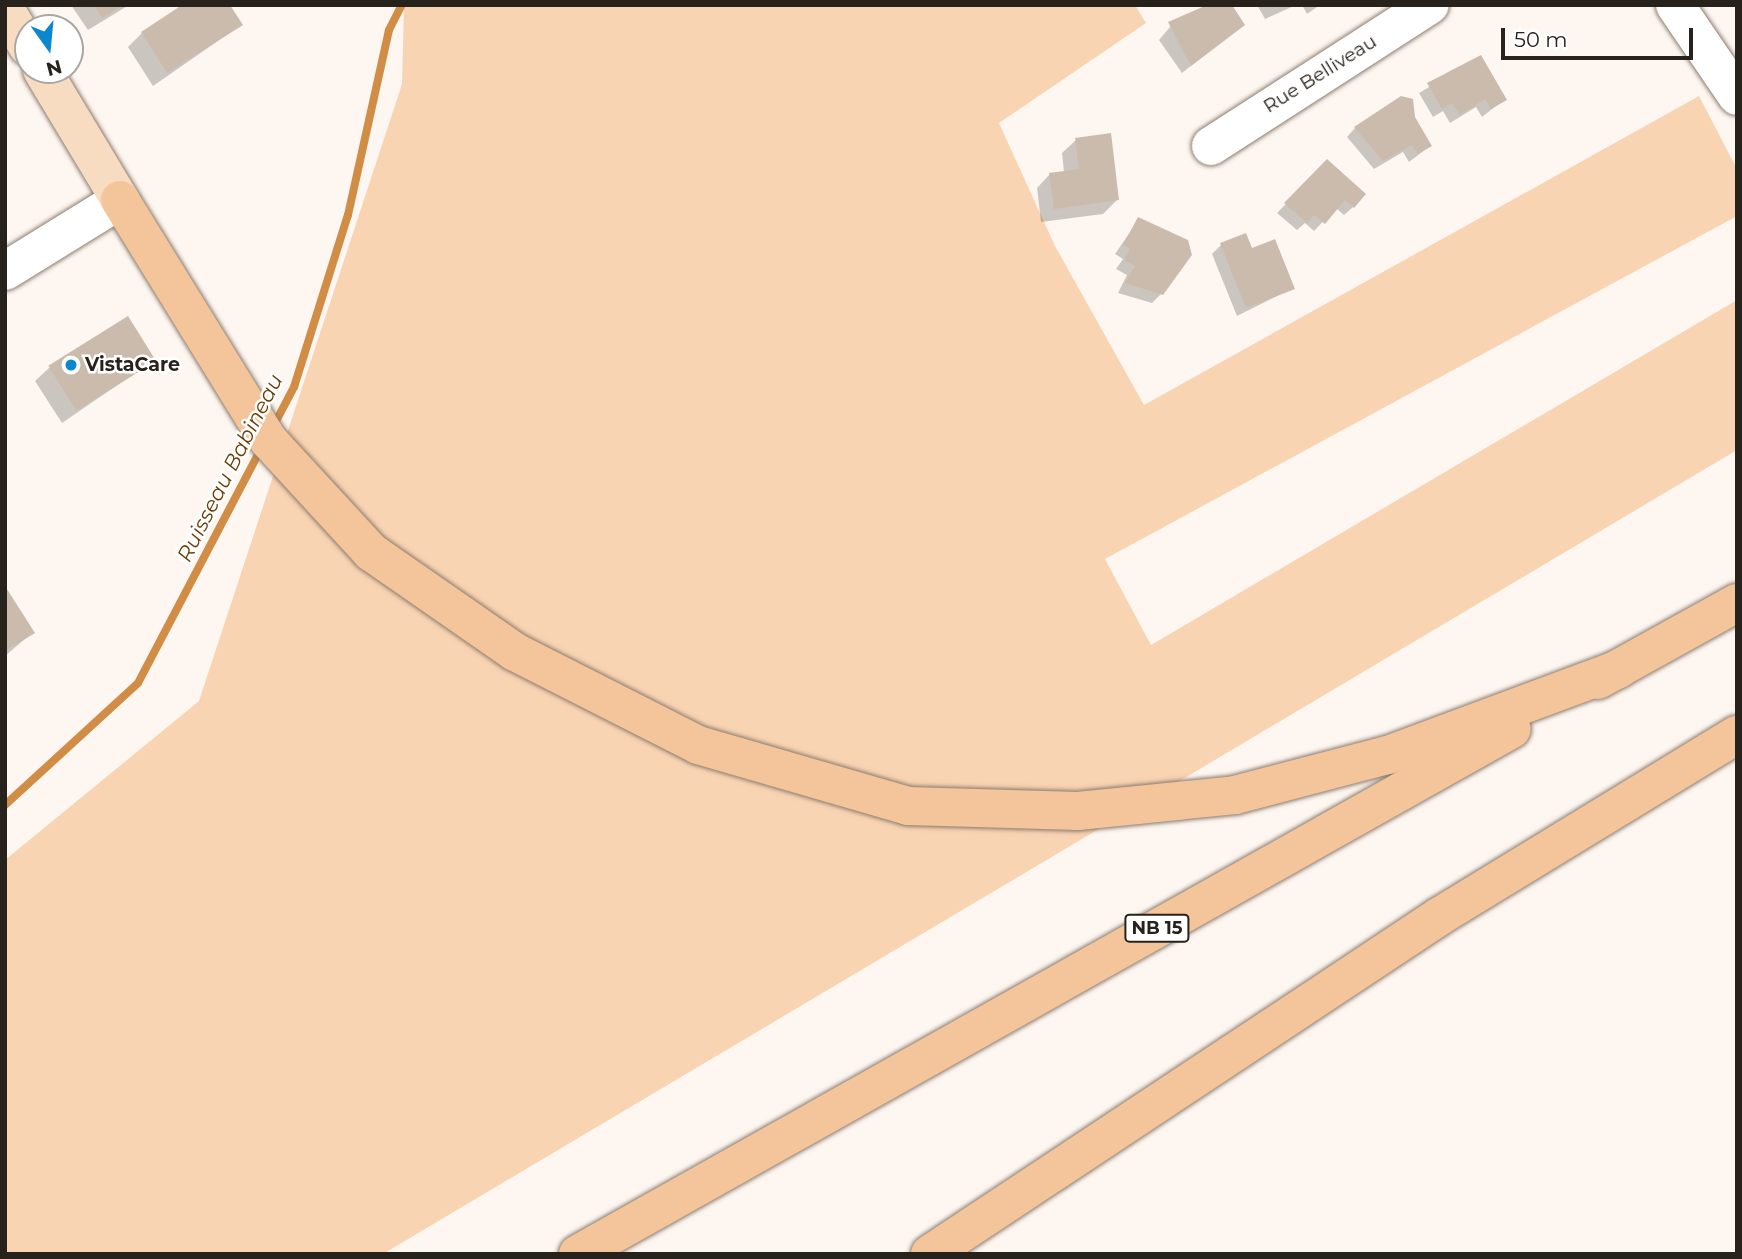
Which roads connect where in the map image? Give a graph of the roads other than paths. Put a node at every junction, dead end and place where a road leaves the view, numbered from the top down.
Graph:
1 (1430, 5) edge
2 (1683, 17) edge
3 (50, 84) edge
4 (1737, 96) edge
5 (1211, 146) dead end
6 (120, 200) junction
7 (5, 271) edge
8 (1737, 603) edge
9 (1619, 669) junction
10 (1737, 735) edge
11 (578, 1254) edge
12 (930, 1254) edge

1 - 5 street, Rue Belliveau
2 - 4 street
3 - 6 main road
6 - 7 street
6 - 9 highway
8 - 9 highway, NB 15
9 - 11 highway, NB 15
10 - 12 highway

